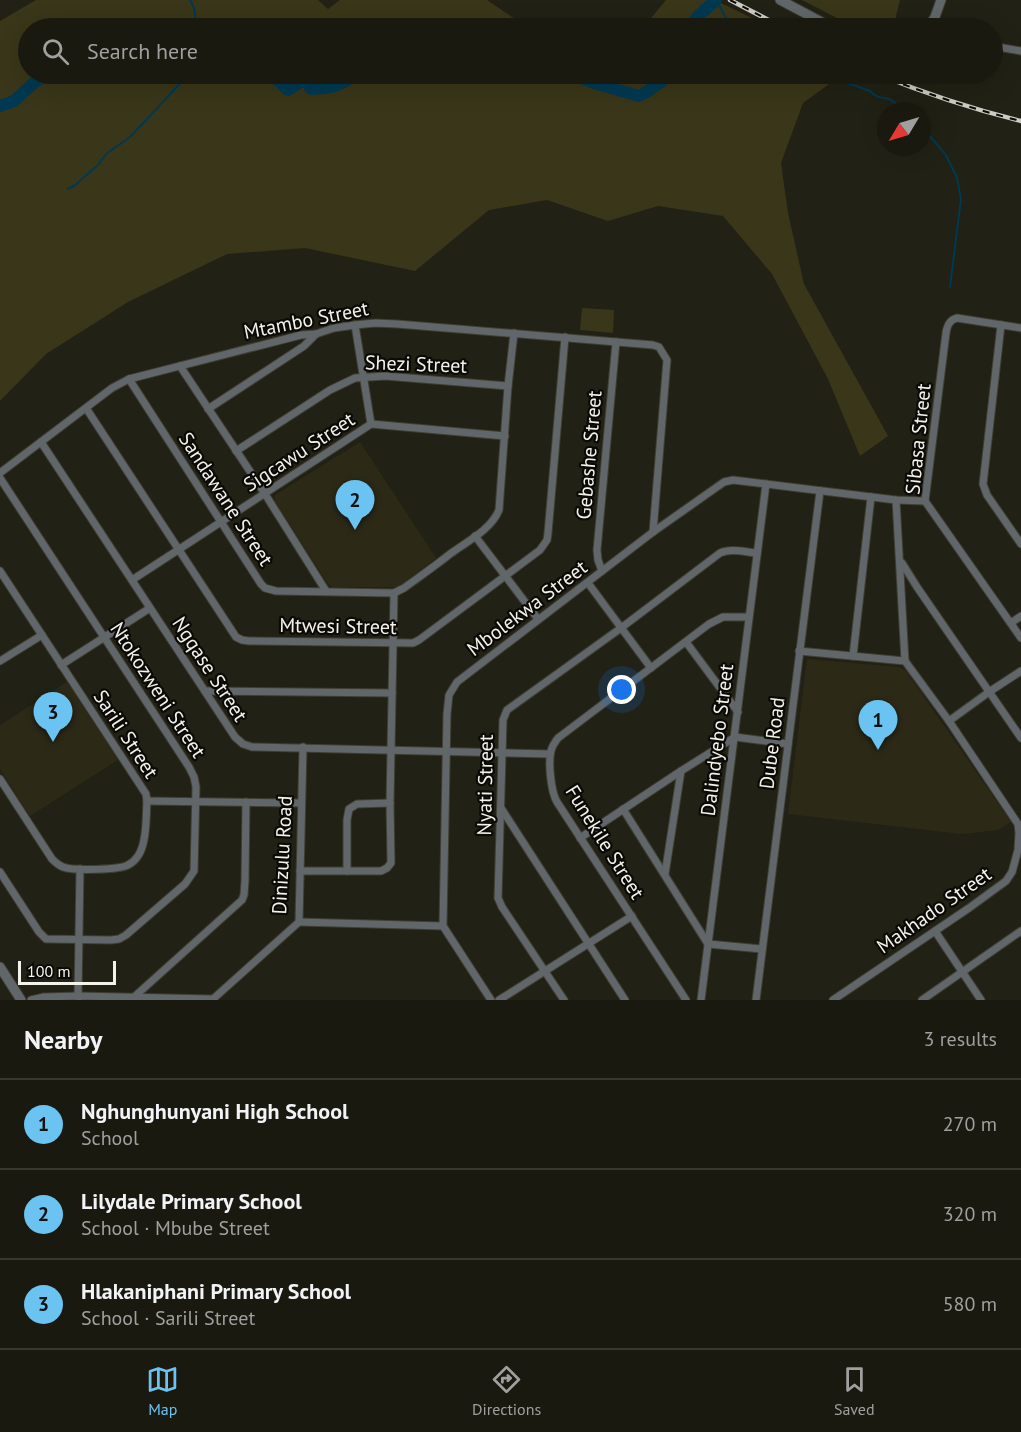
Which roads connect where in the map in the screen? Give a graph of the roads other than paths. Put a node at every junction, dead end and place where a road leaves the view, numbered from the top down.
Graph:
1 (780, 0) edge
2 (941, 0) edge
3 (814, 18) edge
4 (934, 18) edge
5 (1003, 48) edge
6 (1021, 51) edge
7 (355, 325) junction
8 (1001, 325) junction
9 (1021, 328) edge
10 (514, 333) junction
11 (316, 334) junction
12 (565, 337) junction
13 (616, 342) junction
14 (180, 366) junction
15 (363, 377) junction
16 (129, 379) junction
17 (508, 386) junction
18 (86, 408) junction
19 (208, 409) junction
20 (371, 424) junction
21 (505, 436) junction
22 (41, 442) junction
23 (236, 451) junction
24 (0, 473) edge
25 (0, 478) edge
26 (766, 484) junction
27 (820, 491) junction
28 (264, 494) junction
29 (871, 497) junction
30 (896, 500) junction
31 (925, 501) junction
32 (221, 521) junction
33 (653, 532) junction
34 (475, 536) junction
35 (1021, 544) edge
36 (179, 550) junction
37 (757, 553) junction
38 (901, 561) junction
39 (0, 571) edge
40 (602, 571) junction
41 (506, 576) junction
42 (132, 580) junction
43 (588, 582) junction
44 (917, 588) junction
45 (326, 591) junction
46 (902, 591) junction
47 (393, 593) junction
48 (150, 608) junction
49 (1021, 616) edge
50 (748, 617) junction
51 (538, 619) junction
52 (1011, 622) junction
53 (621, 628) junction
54 (42, 635) junction
55 (104, 637) junction
56 (1021, 638) edge
57 (686, 642) junction
58 (392, 643) junction
59 (799, 651) junction
60 (853, 656) junction
61 (905, 661) junction
62 (0, 662) edge
63 (61, 665) junction
64 (651, 668) junction
65 (1021, 671) edge
66 (205, 691) junction
67 (989, 692) junction
68 (392, 693) junction
69 (738, 712) junction
70 (949, 722) junction
71 (735, 737) junction
72 (1021, 738) edge
73 (788, 744) junction
74 (303, 747) junction
75 (391, 750) junction
76 (446, 751) junction
77 (501, 753) junction
78 (550, 754) junction
79 (681, 771) junction
80 (1, 783) edge
81 (147, 801) junction
82 (196, 801) junction
83 (246, 802) junction
84 (301, 803) junction
85 (390, 803) junction
86 (501, 808) junction
87 (623, 809) junction
88 (580, 838) junction
89 (1019, 850) edge
90 (80, 869) junction
91 (300, 871) junction
92 (347, 871) junction
93 (0, 872) edge
94 (665, 874) junction
95 (632, 916) junction
96 (299, 922) junction
97 (443, 926) junction
98 (935, 931) junction
99 (1021, 931) edge
100 (80, 939) junction
101 (588, 943) junction
102 (708, 944) junction
103 (762, 949) junction
104 (0, 967) edge
105 (545, 971) junction
106 (961, 972) junction
107 (134, 997) junction
108 (79, 998) edge
109 (157, 999) edge
110 (213, 999) edge
111 (21, 1000) edge
112 (31, 1000) edge
113 (491, 1000) edge
114 (499, 1000) edge
115 (564, 1000) edge
116 (625, 1000) edge
117 (686, 1000) edge
118 (701, 1000) edge
119 (756, 1000) edge
120 (833, 1000) edge
121 (922, 1000) edge
122 (981, 1000) edge

1 - 3 street
2 - 4 street
5 - 6 street
7 - 10 street, Mtambo Street
7 - 11 street, Mtambo Street
7 - 15 street
8 - 9 street
8 - 31 street, Sibasa Street
8 - 35 street
10 - 12 street, Mtambo Street
10 - 17 street
11 - 14 street, Mtambo Street
11 - 19 street
12 - 13 street, Mtambo Street
12 - 41 street, Mtwesi Street
13 - 33 street, Mtambo Street
13 - 40 street, Gebashe Street
14 - 16 street, Mtambo Street
14 - 19 street
15 - 17 street, Shezi Street
15 - 20 street
15 - 23 street, Shezi Street
16 - 18 street, Mtambo Street
16 - 32 street, Sandawane Street
17 - 21 street
18 - 22 street, Mtambo Street
18 - 36 street, Mtwesi Street
19 - 23 street
20 - 21 street, Sigcawu Street
20 - 28 street, Sigcawu Street
21 - 34 street
22 - 24 street, Mtambo Street
22 - 42 street, Ngqase Street
23 - 28 street
25 - 55 street, Ntokozweni Street
26 - 27 street, Mbolekwa Street
26 - 33 street, Mbolekwa Street
26 - 37 street, Dalindyebo Street
27 - 29 street, Mbolekwa Street
27 - 59 street, Dube Road
28 - 32 street, Sigcawu Street
28 - 45 street
29 - 30 street, Mbolekwa Street
29 - 60 street
30 - 31 street, Mbolekwa Street
30 - 38 street
31 - 52 street, Sibasa Street
32 - 36 street, Sigcawu Street
32 - 45 street, Sandawane Street
33 - 40 street, Mbolekwa Street
34 - 41 street
34 - 47 street
36 - 42 street, Sigcawu Street
36 - 58 street, Mtwesi Street
37 - 50 street, Dalindyebo Street
37 - 53 street, Nyati Street
38 - 44 street
38 - 46 street
39 - 54 street, Sarili Street
40 - 43 street, Mbolekwa Street
41 - 51 street
41 - 58 street, Mtwesi Street
42 - 48 street, Ngqase Street
43 - 51 street, Mbolekwa Street
43 - 53 street
44 - 46 street
44 - 67 street
45 - 47 street, Sandawane Street
46 - 61 street
47 - 58 street
48 - 55 street
48 - 66 street, Ngqase Street
49 - 52 street
50 - 57 street
50 - 69 street, Dalindyebo Street
51 - 76 street, Mbolekwa Street
52 - 56 street, Sibasa Street
53 - 64 street
53 - 77 street, Nyati Street
54 - 62 street
54 - 63 street, Sarili Street
55 - 63 street
55 - 82 street, Ntokozweni Street
57 - 64 street
57 - 69 street
58 - 68 street
59 - 60 street
59 - 73 street, Dube Road
60 - 61 street
61 - 70 street, Makhado Street
63 - 81 street, Sarili Street
64 - 78 street
65 - 67 street
66 - 68 street
66 - 74 street, Ngqase Street
67 - 70 street
67 - 72 street
68 - 75 street
69 - 71 street, Dalindyebo Street
70 - 89 street, Makhado Street
71 - 73 street
71 - 79 street
71 - 102 street, Dalindyebo Street
73 - 103 street, Dube Road
74 - 75 street, Ngqase Street
74 - 84 street, Dinizulu Road
75 - 76 street, Ngqase Street
75 - 85 street
76 - 77 street, Ngqase Street
76 - 97 street, Mbolekwa Street
77 - 78 street, Ngqase Street
77 - 86 street, Nyati Street
78 - 88 street, Funekile Street
79 - 87 street
79 - 94 street
80 - 90 street, Sarili Street
81 - 82 street
81 - 90 street, Sarili Street
82 - 83 street
82 - 100 street, Ntokozweni Street
83 - 84 street
83 - 107 street
84 - 91 street, Dinizulu Road
85 - 92 street
85 - 92 street
86 - 101 street
86 - 105 street, Nyati Street
87 - 88 street
87 - 94 street
88 - 95 street, Funekile Street
89 - 98 street, Makhado Street
90 - 100 street
91 - 92 street
91 - 96 street, Dinizulu Road
93 - 100 street, Ntokozweni Street
94 - 102 street
95 - 101 street
95 - 117 street, Funekile Street
96 - 97 street
96 - 110 street, Dinizulu Road
97 - 113 street
98 - 106 street
98 - 120 street, Makhado Street
99 - 106 street
100 - 108 street
101 - 105 street
101 - 116 street
102 - 103 street
102 - 118 street, Dalindyebo Street
103 - 119 street, Dube Road
104 - 111 street
105 - 114 street
105 - 115 street, Nyati Street
106 - 121 street
106 - 122 street
107 - 108 street
107 - 109 street
108 - 112 street
109 - 110 street

